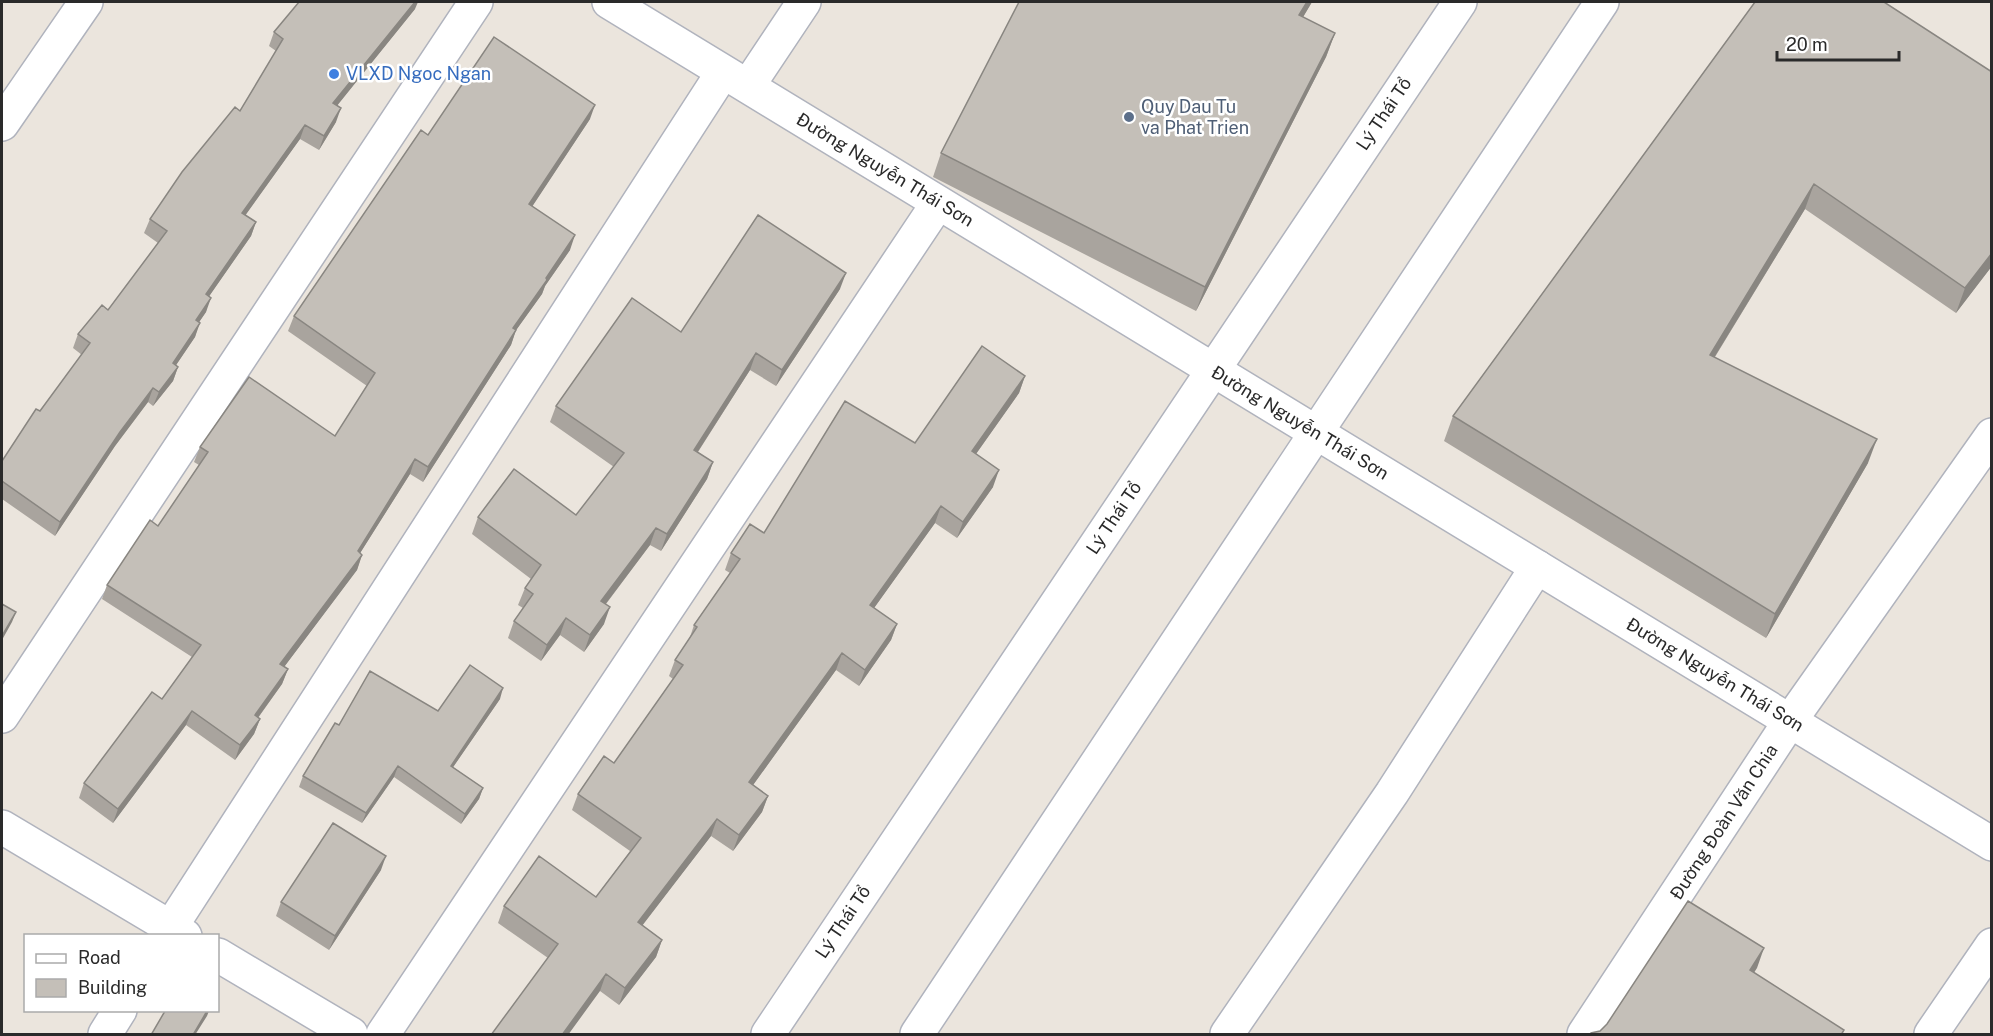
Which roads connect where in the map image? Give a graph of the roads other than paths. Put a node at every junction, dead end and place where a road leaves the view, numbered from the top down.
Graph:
1 (86, 2) edge
2 (476, 2) edge
3 (609, 2) edge
4 (804, 2) edge
5 (1460, 2) edge
6 (1602, 2) edge
7 (735, 79) junction
8 (2, 124) edge
9 (938, 203) junction
10 (1212, 370) junction
11 (1316, 432) junction
12 (1992, 435) edge
13 (1537, 567) junction
14 (2, 716) edge
15 (1790, 721) junction
16 (2, 827) edge
17 (1992, 844) edge
18 (173, 933) edge
19 (1992, 945) edge
20 (219, 956) edge
21 (119, 1012) edge
22 (105, 1035) edge
23 (351, 1035) edge
24 (383, 1035) edge
25 (768, 1035) edge
26 (917, 1035) edge
27 (1227, 1035) edge
28 (1584, 1035) edge
29 (1931, 1035) edge

1 - 8 street
2 - 14 street
3 - 7 street, Đường Nguyễn Thái Sơn
4 - 7 street
5 - 10 street, Lý Thái Tổ
6 - 11 street
7 - 9 street, Đường Nguyễn Thái Sơn
7 - 18 street
9 - 10 street, Đường Nguyễn Thái Sơn
9 - 24 street
10 - 11 street, Đường Nguyễn Thái Sơn
10 - 25 street, Lý Thái Tổ
11 - 13 street, Đường Nguyễn Thái Sơn
11 - 26 street
12 - 15 street, Đường Đoàn Văn Chia
13 - 15 street, Đường Nguyễn Thái Sơn
13 - 27 street
15 - 17 street, Đường Nguyễn Thái Sơn
15 - 28 street, Đường Đoàn Văn Chia
16 - 18 street
19 - 29 street
20 - 23 street
21 - 22 street

